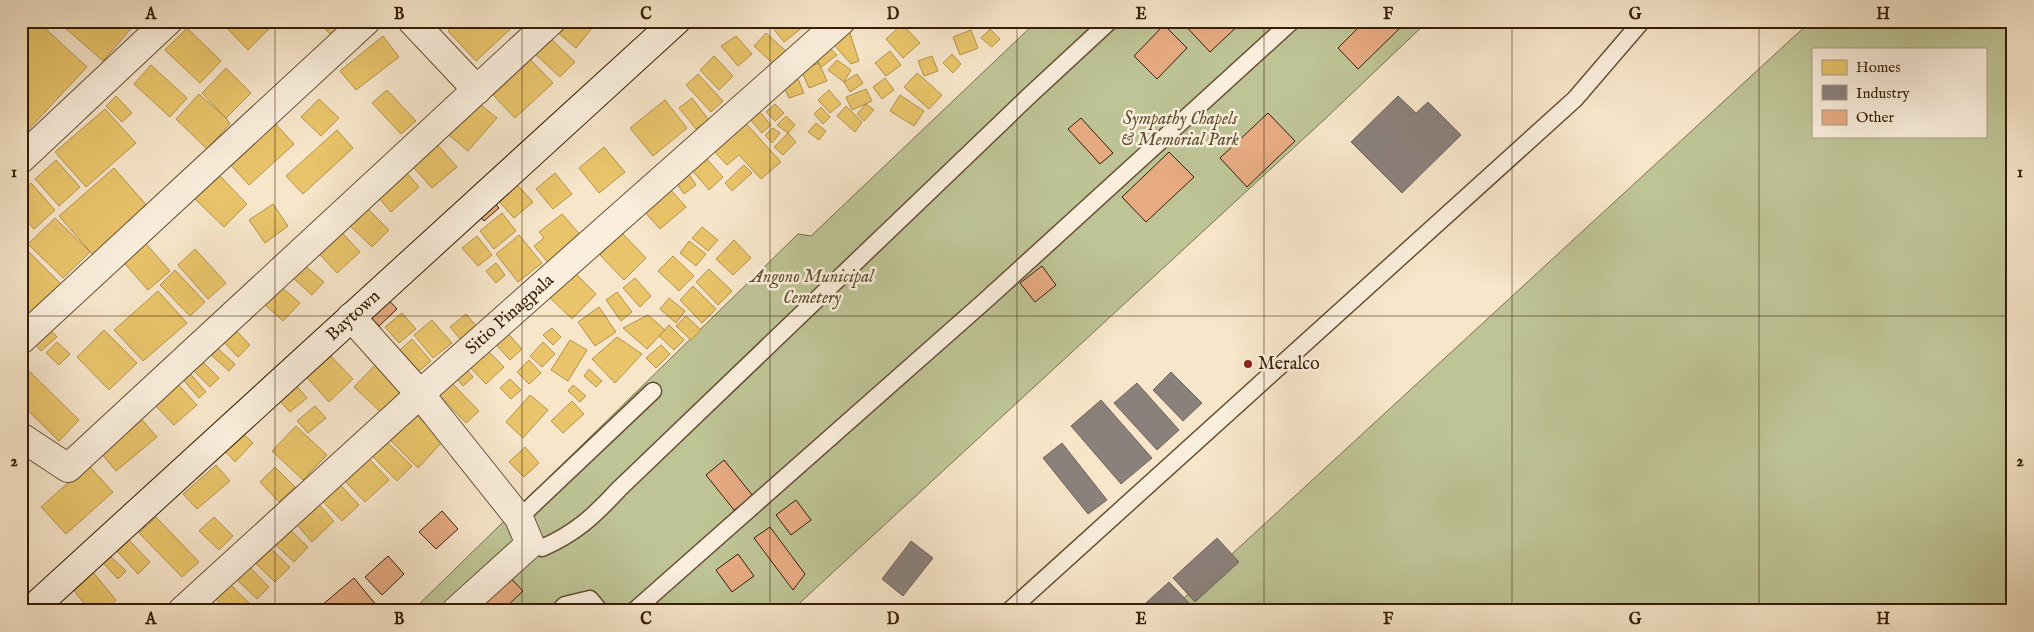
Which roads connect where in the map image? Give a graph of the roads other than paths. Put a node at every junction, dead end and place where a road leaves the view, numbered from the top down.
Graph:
1 (168, 21) edge
2 (366, 21) edge
3 (412, 21) edge
4 (551, 21) edge
5 (676, 21) edge
6 (841, 21) edge
7 (1110, 21) edge
8 (1292, 21) edge
9 (1642, 21) edge
10 (477, 90) junction
11 (21, 159) edge
12 (350, 317) junction
13 (21, 340) edge
14 (653, 391) dead end
15 (420, 394) junction
16 (21, 437) edge
17 (519, 518) junction
18 (530, 544) junction
19 (30, 611) edge
20 (182, 611) edge
21 (456, 611) edge
22 (559, 611) edge
23 (600, 611) edge
24 (634, 611) edge
25 (1009, 611) edge

1 - 11 street
2 - 13 street
3 - 10 street
4 - 10 street
5 - 12 street, Baytown
6 - 15 street, Sitio Pinagpala
7 - 18 lane
8 - 24 lane
9 - 25 lane
10 - 16 street
12 - 15 street
12 - 19 street, Baytown
14 - 17 lane
15 - 17 street
15 - 20 street, Sitio Pinagpala
17 - 18 street
18 - 21 street
22 - 23 lane

